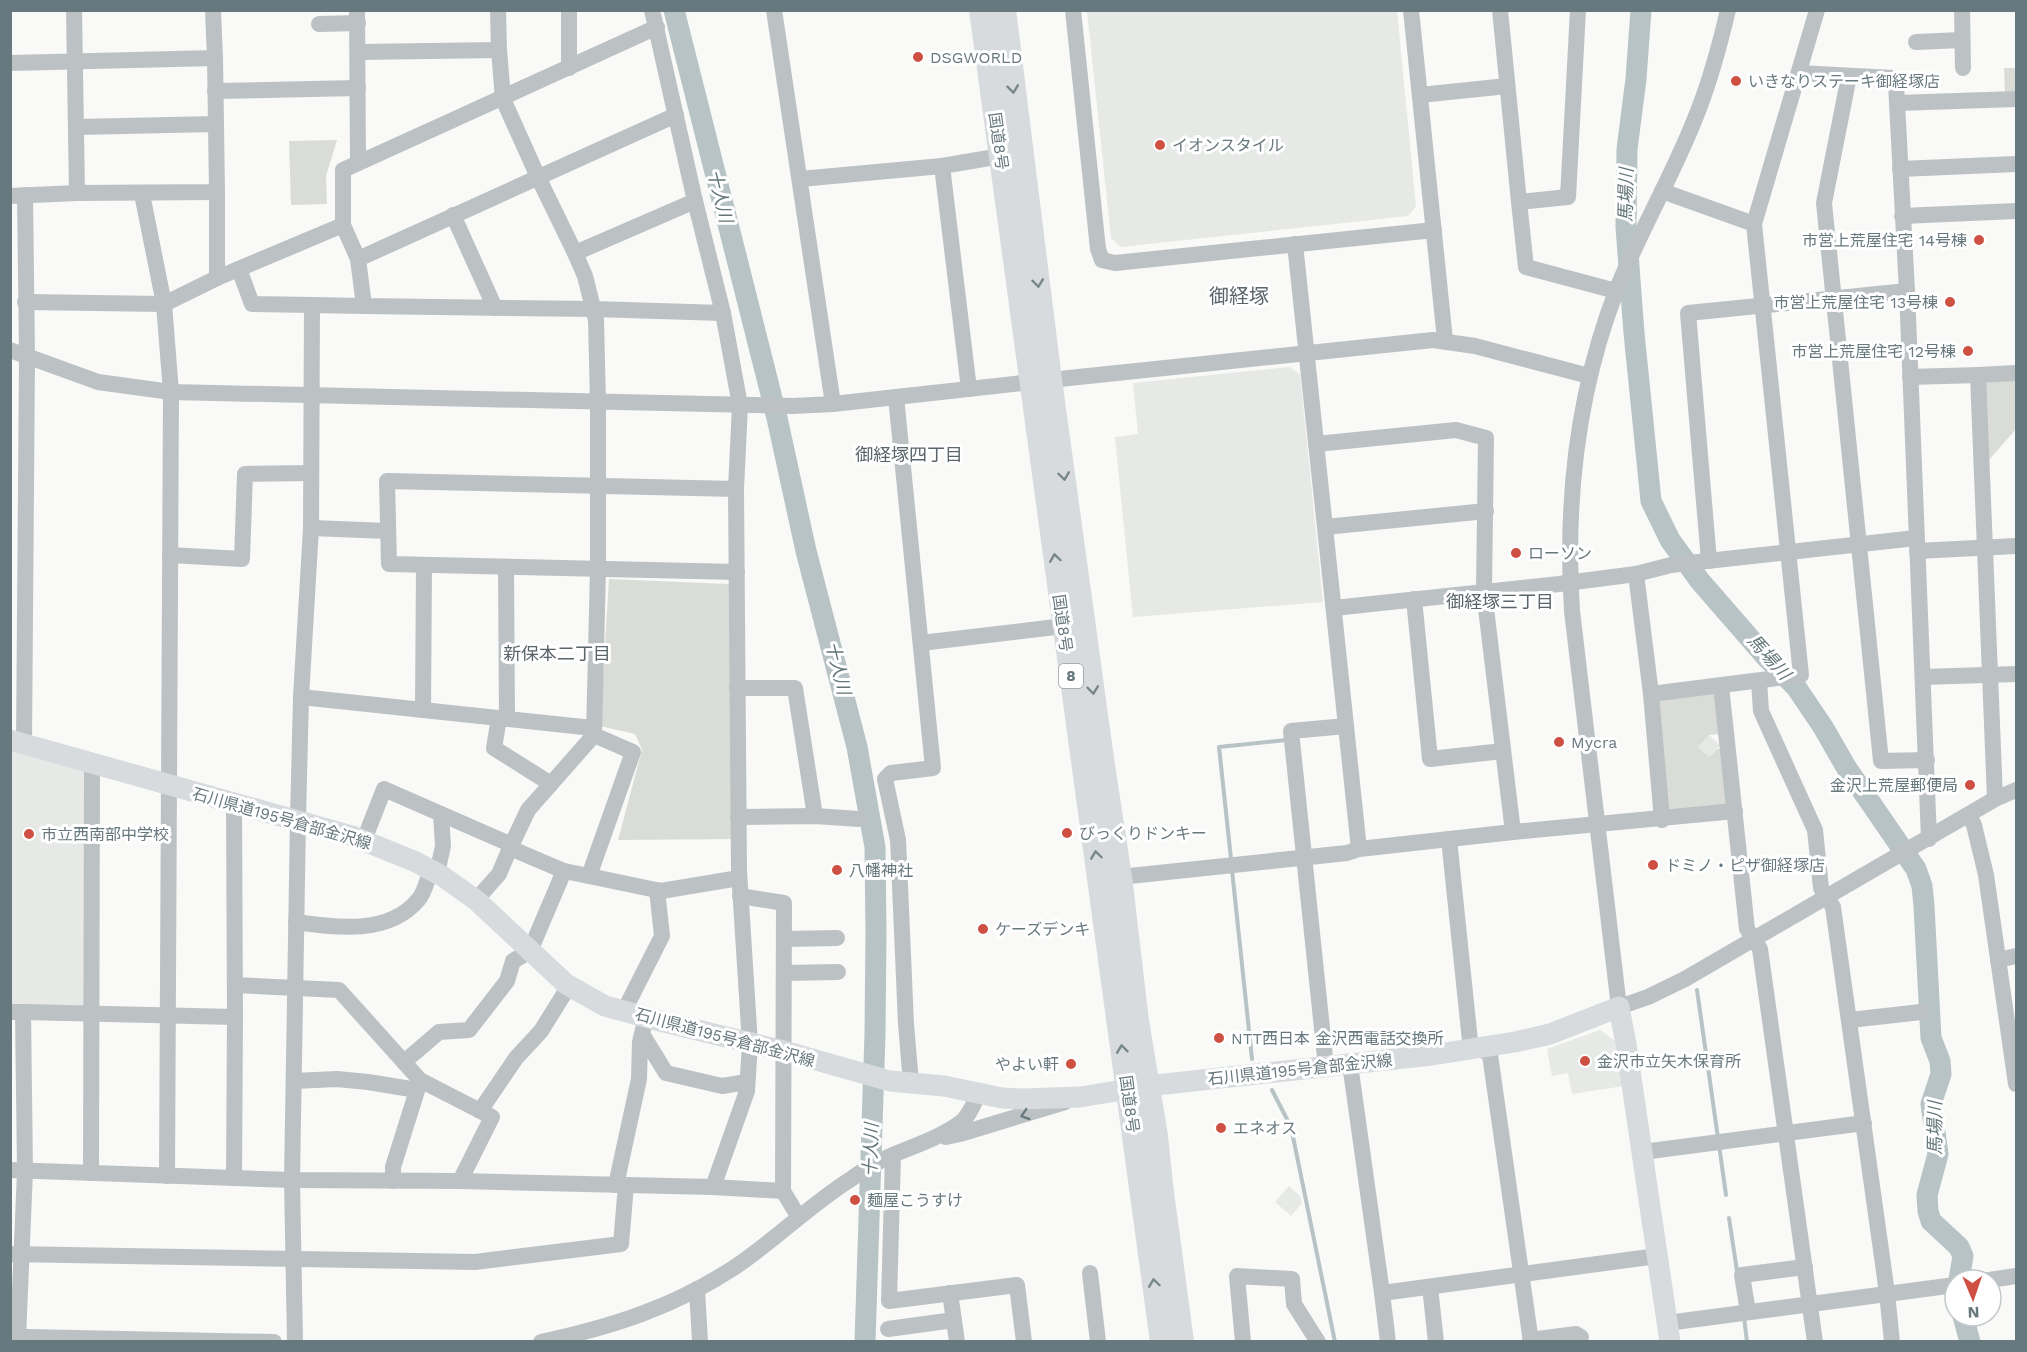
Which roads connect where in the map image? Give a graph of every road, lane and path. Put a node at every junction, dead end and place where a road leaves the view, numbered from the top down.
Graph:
1 (74, 10) edge
2 (213, 10) edge
3 (498, 10) edge
4 (569, 10) edge
5 (774, 10) edge
6 (981, 10) edge
7 (1004, 10) edge
8 (1073, 10) edge
9 (1411, 10) edge
10 (1500, 10) edge
11 (1578, 10) edge
12 (1728, 10) edge
13 (1817, 10) edge
14 (1962, 10) edge
15 (357, 17) edge
16 (654, 19) edge
17 (319, 24) dead end
18 (1962, 40) junction
19 (1916, 42) dead end
20 (499, 50) junction
21 (359, 52) junction
22 (215, 58) junction
23 (75, 62) junction
24 (10, 63) edge
25 (569, 68) junction
26 (1963, 68) dead end
27 (1799, 73) junction
28 (1849, 76) junction
29 (1507, 86) junction
30 (358, 88) junction
31 (215, 91) junction
32 (1420, 95) junction
33 (503, 99) junction
34 (2016, 99) edge
35 (1897, 103) junction
36 (676, 115) junction
37 (216, 124) junction
38 (76, 127) junction
39 (1000, 156) junction
40 (358, 163) junction
41 (2016, 164) edge
42 (942, 166) junction
43 (1900, 169) junction
44 (538, 177) junction
45 (800, 179) junction
46 (1662, 191) junction
47 (217, 192) junction
48 (77, 193) junction
49 (142, 194) junction
50 (18, 196) edge
51 (695, 201) junction
52 (1519, 202) junction
53 (2016, 211) edge
54 (453, 215) junction
55 (1902, 216) junction
56 (1754, 224) junction
57 (343, 225) junction
58 (1434, 230) junction
59 (1295, 244) junction
60 (575, 253) junction
61 (358, 259) junction
62 (239, 269) junction
63 (217, 278) junction
64 (1619, 285) junction
65 (1907, 291) junction
66 (1834, 298) junction
67 (24, 302) junction
68 (164, 304) junction
69 (312, 305) junction
70 (1763, 305) junction
71 (364, 306) junction
72 (495, 308) junction
73 (593, 309) junction
74 (723, 313) junction
75 (1445, 340) junction
76 (10, 350) edge
77 (1307, 353) junction
78 (27, 356) junction
79 (2016, 374) edge
80 (1978, 375) junction
81 (1589, 376) junction
82 (1910, 377) junction
83 (1041, 381) junction
84 (969, 389) junction
85 (171, 392) junction
86 (311, 396) junction
87 (896, 397) junction
88 (598, 402) junction
89 (833, 404) junction
90 (748, 405) junction
91 (1316, 444) junction
92 (311, 473) junction
93 (597, 486) junction
94 (736, 489) junction
95 (1486, 511) junction
96 (1325, 527) junction
97 (311, 528) junction
98 (388, 531) junction
99 (1917, 545) junction
100 (1860, 546) junction
101 (2016, 546) edge
102 (1985, 548) junction
103 (1787, 552) junction
104 (170, 555) junction
105 (1703, 561) junction
106 (424, 566) junction
107 (506, 568) junction
108 (597, 569) junction
109 (737, 573) junction
110 (1636, 574) junction
111 (1570, 582) junction
112 (1484, 592) junction
113 (1414, 599) junction
114 (1334, 608) junction
115 (18, 615) edge
116 (1064, 626) junction
117 (921, 643) junction
118 (1990, 674) junction
119 (2016, 674) edge
120 (1923, 677) junction
121 (1759, 681) junction
122 (1721, 686) junction
123 (738, 687) junction
124 (1651, 694) junction
125 (301, 697) junction
126 (423, 710) junction
127 (503, 719) junction
128 (1346, 726) junction
129 (594, 732) junction
130 (17, 742) edge
131 (1503, 751) junction
132 (1927, 760) junction
133 (92, 764) junction
134 (551, 784) junction
135 (168, 785) junction
136 (2016, 789) edge
137 (1995, 799) junction
138 (234, 802) junction
139 (1735, 811) junction
140 (441, 814) junction
141 (815, 816) junction
142 (1969, 816) junction
143 (738, 817) junction
144 (298, 819) junction
145 (859, 819) dead end
146 (1662, 820) junction
147 (1598, 825) junction
148 (1513, 832) junction
149 (1929, 839) junction
150 (364, 840) junction
151 (1449, 840) junction
152 (511, 847) junction
153 (1359, 849) junction
154 (1304, 857) junction
155 (564, 871) junction
156 (434, 872) junction
157 (589, 876) junction
158 (1120, 877) junction
159 (739, 878) junction
160 (657, 890) junction
161 (740, 896) junction
162 (1827, 898) junction
163 (476, 900) junction
164 (296, 922) junction
165 (837, 938) dead end
166 (784, 939) junction
167 (1754, 939) junction
168 (530, 951) junction
169 (2016, 956) edge
170 (1998, 960) junction
171 (838, 972) dead end
172 (784, 973) junction
173 (235, 985) junction
174 (569, 986) junction
175 (295, 987) junction
176 (1618, 1007) junction
177 (624, 1011) junction
178 (16, 1012) edge
179 (1921, 1012) dead end
180 (91, 1014) junction
181 (167, 1015) junction
182 (235, 1017) junction
183 (1850, 1020) junction
184 (644, 1025) junction
185 (750, 1044) junction
186 (1480, 1048) junction
187 (784, 1051) junction
188 (404, 1062) junction
189 (1350, 1064) junction
190 (1326, 1067) junction
191 (294, 1081) junction
192 (747, 1082) junction
193 (901, 1082) junction
194 (2016, 1084) edge
195 (419, 1085) junction
196 (1137, 1088) junction
197 (979, 1093) junction
198 (1080, 1097) junction
199 (480, 1111) junction
200 (1864, 1122) junction
201 (1786, 1133) junction
202 (930, 1139) junction
203 (1643, 1152) junction
204 (889, 1157) junction
205 (18, 1170) edge
206 (92, 1173) junction
207 (167, 1176) junction
208 (234, 1178) junction
209 (292, 1180) junction
210 (393, 1181) junction
211 (460, 1181) junction
212 (621, 1185) junction
213 (713, 1187) junction
214 (783, 1191) junction
215 (798, 1216) junction
216 (17, 1254) edge
217 (1657, 1256) junction
218 (295, 1258) junction
219 (1804, 1267) junction
220 (1090, 1273) dead end
221 (1521, 1275) junction
222 (1943, 1286) edge
223 (1430, 1287) junction
224 (697, 1289) junction
225 (950, 1293) junction
226 (1382, 1293) junction
227 (1887, 1293) junction
228 (889, 1301) junction
229 (1810, 1303) junction
230 (1745, 1313) junction
231 (954, 1320) junction
232 (1668, 1332) edge
233 (888, 1335) edge
234 (1581, 1337) dead end
235 (14, 1339) edge
236 (1530, 1340) edge
237 (274, 1341) edge
238 (295, 1341) edge
239 (541, 1341) edge
240 (700, 1341) edge
241 (957, 1341) edge
242 (1024, 1341) edge
243 (1098, 1341) edge
244 (1162, 1341) edge
245 (1182, 1341) edge
246 (1243, 1341) edge
247 (1318, 1341) edge
248 (1388, 1341) edge
249 (1436, 1341) edge
250 (1815, 1341) edge
251 (1892, 1341) edge

1 - 23 street
2 - 22 street
3 - 20 street
4 - 25 street
5 - 45 street
6 - 39 highway, 国道8号 / 8
7 -> 83 highway, 国道8号 / 8
8 - 59 street
9 - 32 street
10 - 29 street
11 - 52 street
12 - 46 street
13 - 27 street
14 - 18 street
15 - 17 street
15 - 21 street
16 - 25 street
16 - 36 street
18 - 19 street
18 - 26 street
20 - 21 street
20 - 33 street
21 - 30 street
22 - 23 street
22 - 31 street
23 - 24 street
23 - 38 street
25 - 33 street
27 - 28 street
27 - 56 street
28 - 35 street
28 - 66 street
29 - 32 street
29 - 52 street
30 - 31 street
30 - 40 street
31 - 37 street
32 - 58 street
33 - 40 street
33 - 44 street
34 - 35 street
35 - 43 street
36 - 44 street
36 - 51 street
37 - 38 street
37 - 47 street
38 - 48 street
39 - 42 street
39 - 83 highway, 国道8号 / 8
40 - 57 street
41 - 43 street
42 - 45 street
42 - 84 street
43 - 55 street
44 - 54 street
44 - 60 street
45 - 89 street
46 - 56 street
46 - 64 street
47 - 49 street
47 - 63 street
48 - 49 street
48 - 50 street
49 - 68 street
50 - 67 street
51 - 60 street
51 - 74 street
52 - 64 street
53 - 55 street
54 - 61 street
54 - 72 street
55 - 65 street
56 - 70 street
57 - 61 street
57 - 62 street
58 - 59 street
58 - 75 street
59 - 77 street
60 - 73 street
61 - 71 street
62 - 63 street
62 - 69 street
63 - 68 street
64 - 81 street
65 - 66 street
65 - 82 street
66 - 70 street
66 - 100 street
67 - 68 street
67 - 78 street
68 - 85 street
69 - 71 street
69 - 86 street
70 - 103 street
70 - 105 street
71 - 72 street
72 - 73 street
73 - 74 street
73 - 88 street
74 - 90 street
75 - 77 street
75 - 81 street
76 - 78 street
77 - 83 street
77 - 91 street
78 - 85 street
78 - 115 street
79 - 80 street
80 - 82 street
80 - 102 street
81 - 111 street
82 - 99 street
83 - 84 street
116 -> 83 highway, 国道8号 / 8
83 -> 158 highway, 国道8号 / 8
84 - 87 street
85 - 86 street
85 - 104 street
86 - 88 street
86 - 92 street
87 - 89 street
87 - 117 street
88 - 90 street
88 - 93 street
89 - 90 street
90 - 94 street
91 - 95 street
91 - 96 street
92 - 97 street
92 - 104 street
93 - 94 street
93 - 98 street
93 - 108 street
94 - 109 street
95 - 96 street
95 - 112 street
96 - 114 street
97 - 98 street
97 - 125 street
98 - 106 street
99 - 100 street
99 - 102 street
99 - 120 street
100 - 103 street
100 - 132 street
101 - 102 street
102 - 118 street
103 - 105 street
103 - 121 street
104 - 135 street
105 - 110 street
106 - 107 street
106 - 126 street
107 - 108 street
107 - 127 street
108 - 109 street
108 - 129 street
109 - 123 street
110 - 111 street
110 - 124 street
111 - 112 street
111 - 147 street
112 - 113 street
112 - 131 street
113 - 114 street
113 - 131 street
114 - 128 street
115 - 130 street
116 - 117 street
196 -> 116 highway, 国道8号 / 8
117 - 193 street
118 - 119 street
118 - 120 street
118 - 137 street
120 - 132 street
121 - 122 street
121 - 162 street
122 - 124 street
122 - 139 street
123 - 141 street
123 - 143 street
124 - 146 street
125 - 126 street
125 - 144 street
126 - 127 street
127 - 129 street
127 - 134 street
128 - 153 street
128 - 154 street
129 - 134 street
129 - 157 street
130 - 133 main road, 石川県道195号倉部金沢線
131 - 148 street
132 - 149 street
133 - 135 main road, 石川県道195号倉部金沢線
133 - 180 street
134 - 152 street
135 - 138 main road, 石川県道195号倉部金沢線
135 - 181 street
136 - 137 street
137 - 142 street
138 - 144 main road, 石川県道195号倉部金沢線
138 - 173 street
139 - 146 street
139 - 167 street
140 - 150 street
140 - 152 street
140 - 156 street
141 - 143 street
141 - 145 street
142 - 149 street
142 - 170 street
143 - 159 street
144 - 150 main road, 石川県道195号倉部金沢線
144 - 164 street
146 - 147 street
147 - 148 street
147 - 176 street
148 - 151 street
149 - 162 street
150 - 156 main road, 石川県道195号倉部金沢線
151 - 153 street
151 - 186 street
152 - 155 street
152 - 163 street
153 - 154 street
154 - 158 street
154 - 190 street
155 - 157 street
155 - 168 street
156 - 163 main road, 石川県道195号倉部金沢線
156 - 164 street
157 - 160 street
158 - 196 highway, 国道8号 / 8
159 - 160 street
159 - 161 street
160 - 177 street
161 - 166 street
161 - 185 street
162 - 167 street
162 - 183 street
163 - 168 main road, 石川県道195号倉部金沢線
164 - 175 street
165 - 166 street
166 - 172 street
167 - 176 street
167 - 201 street
168 - 174 main road, 石川県道195号倉部金沢線
168 - 188 street
169 - 170 street
170 - 194 street
171 - 172 street
172 - 187 street
173 - 175 street
173 - 182 street
174 - 177 main road, 石川県道195号倉部金沢線
174 - 199 street
175 - 188 street
175 - 191 street
176 - 186 main road, 石川県道195号倉部金沢線
176 - 203 main road
177 - 184 main road, 石川県道195号倉部金沢線
178 - 180 street
178 - 205 street
179 - 183 street
180 - 181 street
180 - 206 street
181 - 182 street
181 - 207 street
182 - 208 street
183 - 200 street
184 - 185 main road, 石川県道195号倉部金沢線
184 - 192 street
184 - 212 street
185 - 187 main road, 石川県道195号倉部金沢線
185 - 192 street
186 - 189 main road, 石川県道195号倉部金沢線
186 - 221 street
187 - 193 main road, 石川県道195号倉部金沢線
187 - 214 street
188 - 195 street
189 - 190 main road, 石川県道195号倉部金沢線
189 - 226 street
190 - 196 main road, 石川県道195号倉部金沢線
191 - 195 street
191 - 209 street
192 - 213 street
193 - 197 main road, 石川県道195号倉部金沢線
195 - 199 street
195 - 210 street
196 - 198 main road, 石川県道195号倉部金沢線
244 -> 196 highway, 国道8号 / 8
196 - 245 highway, 国道8号 / 8
197 - 198 main road, 石川県道195号倉部金沢線
197 - 202 street
198 -> 202 street
199 - 211 street
200 - 201 street
200 - 227 street
201 - 203 street
201 - 219 street
202 - 204 street
203 - 217 main road
204 - 215 street
204 - 228 street
205 - 206 street
205 - 216 street
206 - 207 street
207 - 208 street
208 - 209 street
209 - 210 street
209 - 218 street
210 - 211 street
211 - 212 street
212 - 213 street
212 - 218 street
213 - 214 street
214 - 215 street
215 - 224 street
216 - 218 street
216 - 235 street
217 - 221 street
217 - 232 main road
218 - 238 street
219 - 229 street
219 - 230 street
220 - 243 street
221 - 223 street
221 - 236 street
222 - 227 street
223 - 226 street
223 - 249 street
224 - 239 street
224 - 240 street
225 - 228 street
225 - 231 street
225 - 242 street
226 - 248 street
227 - 229 street
227 - 251 street
228 - 233 street
229 - 230 street
229 - 250 street
230 - 232 street
231 - 233 street
231 - 241 street
234 - 236 street
235 - 237 street
246 - 247 street

